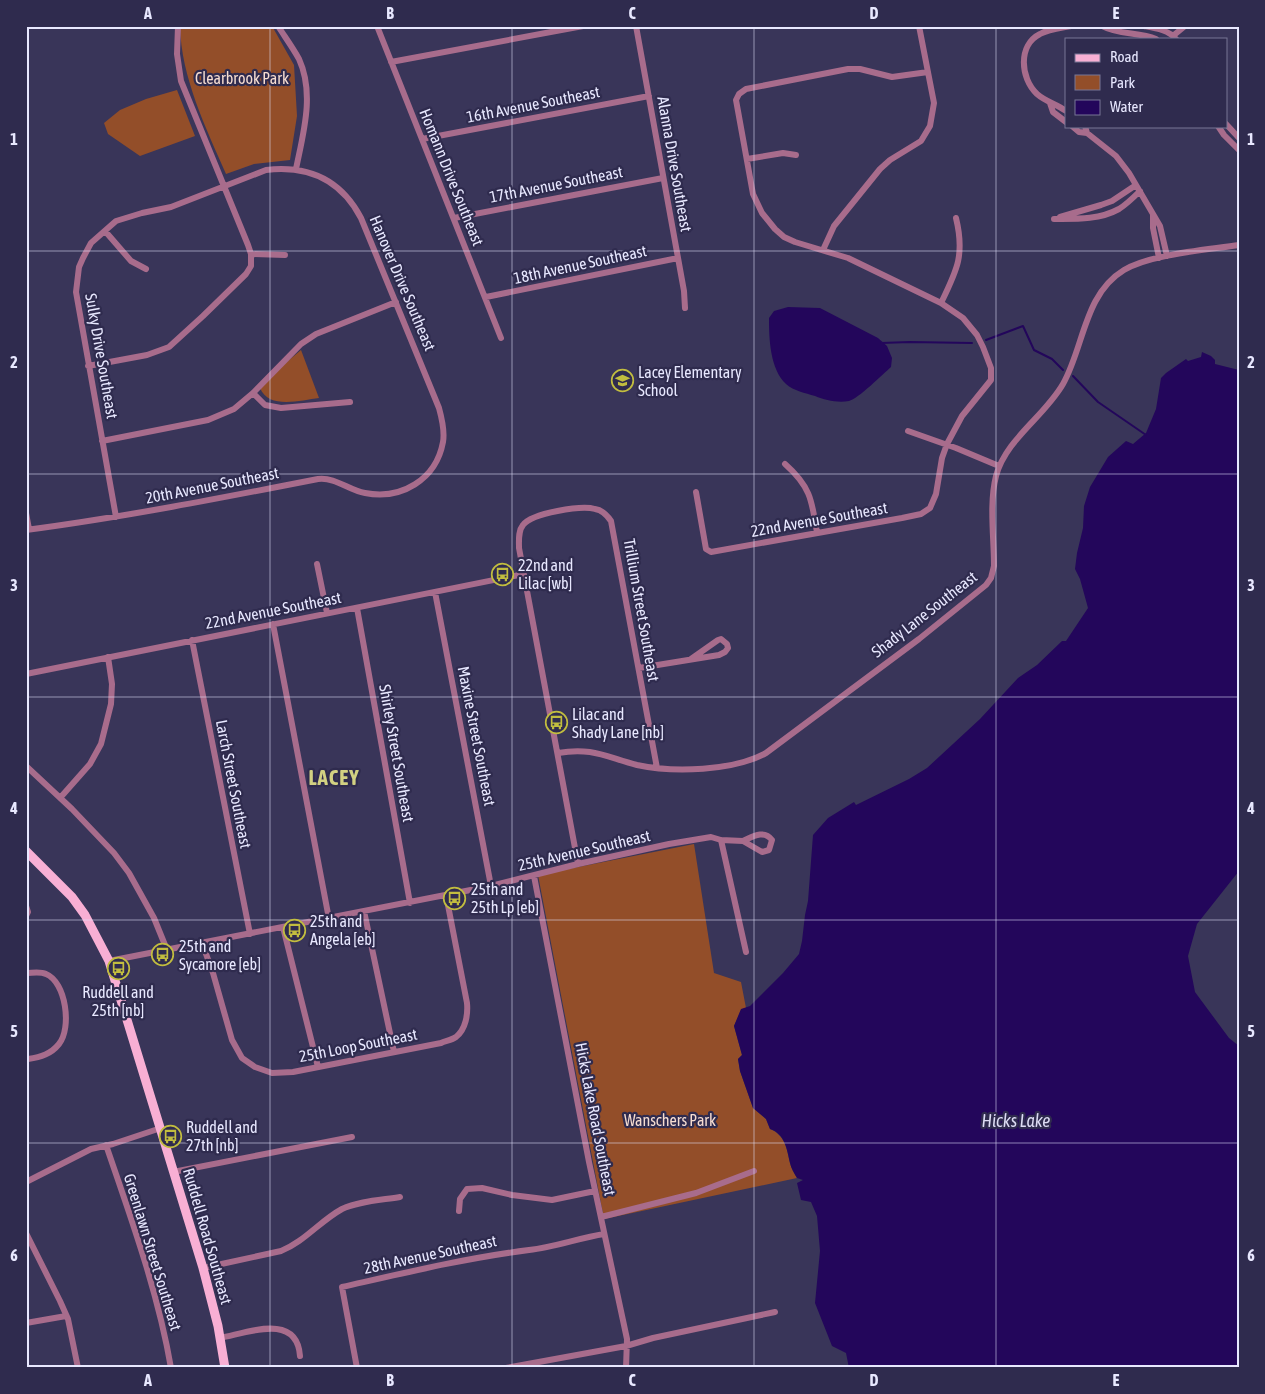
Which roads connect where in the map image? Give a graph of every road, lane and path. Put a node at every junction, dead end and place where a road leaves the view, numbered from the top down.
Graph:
1 (178, 26) edge
2 (278, 26) edge
3 (377, 26) edge
4 (583, 26) edge
5 (636, 26) edge
6 (919, 26) edge
7 (1071, 26) edge
8 (1102, 26) edge
9 (1144, 26) edge
10 (1185, 26) edge
11 (1175, 37) edge
12 (1154, 38) edge
13 (392, 62) junction
14 (928, 72) junction
15 (650, 96) junction
16 (1050, 103) junction
17 (1065, 110) edge
18 (1065, 121) edge
19 (1228, 126) edge
20 (1074, 128) edge
21 (1219, 128) edge
22 (1086, 130) edge
23 (1239, 138) edge
24 (422, 139) junction
25 (1239, 150) edge
26 (796, 155) dead end
27 (747, 159) junction
28 (296, 170) junction
29 (663, 178) junction
30 (1136, 185) junction
31 (224, 186) junction
32 (1140, 191) junction
33 (1154, 214) junction
34 (454, 218) junction
35 (956, 218) dead end
36 (105, 230) junction
37 (1239, 245) edge
38 (823, 250) junction
39 (251, 254) junction
40 (285, 255) dead end
41 (1167, 256) junction
42 (678, 258) junction
43 (1159, 258) junction
44 (146, 269) dead end
45 (486, 297) junction
46 (396, 302) junction
47 (941, 303) junction
48 (685, 308) dead end
49 (502, 338) dead end
50 (88, 366) junction
51 (253, 393) junction
52 (350, 402) dead end
53 (908, 431) dead end
54 (102, 441) junction
55 (947, 444) junction
56 (785, 464) dead end
57 (999, 466) junction
58 (696, 492) dead end
59 (397, 493) joint
60 (26, 513) edge
61 (116, 517) junction
62 (28, 530) edge
63 (817, 533) junction
64 (317, 564) dead end
65 (524, 574) junction
66 (435, 592) junction
67 (357, 608) junction
68 (327, 613) junction
69 (273, 624) junction
70 (192, 640) junction
71 (108, 657) junction
72 (691, 659) junction
73 (639, 668) junction
74 (26, 674) edge
75 (558, 753) junction
76 (26, 766) edge
77 (657, 768) junction
78 (60, 798) junction
79 (721, 840) junction
80 (743, 841) dead end
81 (26, 851) edge
82 (578, 864) junction
83 (534, 876) junction
84 (491, 886) junction
85 (446, 895) junction
86 (410, 902) junction
87 (26, 906) edge
88 (364, 911) junction
89 (26, 916) edge
90 (330, 918) junction
91 (283, 927) junction
92 (250, 934) junction
93 (202, 943) junction
94 (167, 950) junction
95 (746, 952) dead end
96 (109, 961) junction
97 (26, 974) edge
98 (394, 1052) junction
99 (28, 1059) dead end
100 (318, 1067) junction
101 (161, 1128) junction
102 (352, 1137) dead end
103 (106, 1145) junction
104 (754, 1171) dead end
105 (174, 1172) junction
106 (26, 1182) edge
107 (595, 1192) junction
108 (400, 1197) dead end
109 (459, 1211) dead end
110 (601, 1216) junction
111 (604, 1234) junction
112 (27, 1235) edge
113 (203, 1268) junction
114 (775, 1312) dead end
115 (66, 1316) junction
116 (26, 1324) edge
117 (220, 1338) junction
118 (626, 1346) junction
119 (300, 1356) dead end
120 (78, 1368) edge
121 (171, 1368) edge
122 (225, 1368) edge
123 (357, 1368) edge
124 (506, 1368) edge
125 (626, 1368) edge

1 - 31 street
2 - 28 street
3 - 13 street, Homann Drive Southeast
4 - 13 street
5 - 15 street, Alanna Drive Southeast
6 - 14 street
7 - 16 street
8 - 12 street
9 - 11 street
10 - 11 street
13 - 24 street, Homann Drive Southeast
14 - 27 street
14 - 38 street
15 - 24 street, 16th Avenue Southeast
15 - 29 street, Alanna Drive Southeast
16 - 17 street
16 - 18 street
19 - 23 street
20 - 22 street
21 - 25 street
22 - 30 street
24 - 34 street, Homann Drive Southeast
26 - 27 street
27 - 38 street
28 - 31 street, Hanover Drive Southeast
28 - 46 street, Hanover Drive Southeast
29 - 34 street, 17th Avenue Southeast
29 - 42 street, Alanna Drive Southeast
30 - 32 street
30 - 32 street
31 - 36 street, Sulky Drive Southeast
31 - 39 street
32 - 33 street
33 - 41 street
33 - 43 street
34 - 45 street, Homann Drive Southeast
35 - 47 street
36 - 44 street
36 - 50 street, Sulky Drive Southeast
37 - 41 street, Shady Lane Southeast
38 - 47 street
39 - 40 street
39 - 50 street
41 - 43 street, Shady Lane Southeast
42 - 45 street, 18th Avenue Southeast
42 - 48 street, Alanna Drive Southeast
43 - 57 street, Shady Lane Southeast
45 - 49 street, Homann Drive Southeast
46 - 51 street
46 - 59 street, Hanover Drive Southeast
47 - 55 street
50 - 54 street, Sulky Drive Southeast
51 - 52 street
51 - 54 street
53 - 55 street
54 - 61 street, Sulky Drive Southeast
55 - 57 street
55 - 63 street, 22nd Avenue Southeast
56 - 63 street
57 - 77 street, Shady Lane Southeast
58 - 63 street, 22nd Avenue Southeast
59 - 61 street, 20th Avenue Southeast
60 - 62 street
61 - 62 street, 20th Avenue Southeast
64 - 68 street
65 - 66 street, 22nd Avenue Southeast
65 - 73 street, Trillium Street Southeast
65 - 75 street
66 - 67 street, 22nd Avenue Southeast
66 - 84 street, Maxine Street Southeast
67 - 68 street, 22nd Avenue Southeast
67 - 86 street, Shirley Street Southeast
68 - 69 street, 22nd Avenue Southeast
69 - 70 street, 22nd Avenue Southeast
69 - 90 street
70 - 71 street, 22nd Avenue Southeast
70 - 92 street, Larch Street Southeast
71 - 74 street, 22nd Avenue Southeast
71 - 78 street
72 - 72 street
72 - 73 street
73 - 77 street, Trillium Street Southeast
75 - 77 street, Shady Lane Southeast
75 - 82 street
76 - 78 street
78 - 94 street
79 - 80 street, 25th Avenue Southeast
79 - 82 street, 25th Avenue Southeast
79 - 95 street
81 - 96 main road, Ruddell Road Southeast
82 - 83 street, 25th Avenue Southeast
83 - 84 street, 25th Avenue Southeast
83 - 107 street, Hicks Lake Road Southeast
84 - 85 street, 25th Avenue Southeast
85 - 86 street, 25th Avenue Southeast
85 - 98 street, 25th Loop Southeast
86 - 88 street, 25th Avenue Southeast
87 - 89 street
88 - 90 street, 25th Avenue Southeast
88 - 98 street
90 - 91 street, 25th Avenue Southeast
91 - 92 street, 25th Avenue Southeast
91 - 100 street
92 - 93 street, 25th Avenue Southeast
93 - 94 street, 25th Avenue Southeast
93 - 100 street, 25th Loop Southeast
94 - 96 street, 25th Avenue Southeast
96 - 101 main road, Ruddell Road Southeast
97 - 99 street
98 - 100 street, 25th Loop Southeast
101 - 103 street
101 - 105 main road, Ruddell Road Southeast
102 - 105 street
103 - 106 street
103 - 121 street, Greenlawn Street Southeast
104 - 110 street
105 - 113 main road, Ruddell Road Southeast
107 - 109 street
107 - 110 street, Hicks Lake Road Southeast
108 - 113 street
110 - 111 street, Hicks Lake Road Southeast
111 - 118 street, Hicks Lake Road Southeast
111 - 123 street, 28th Avenue Southeast
112 - 115 street
113 - 117 main road, Ruddell Road Southeast
114 - 118 street
115 - 116 street
115 - 120 street
117 - 119 street
117 - 122 main road, Ruddell Road Southeast
118 - 124 street
118 - 125 street, Hicks Lake Road Southeast

